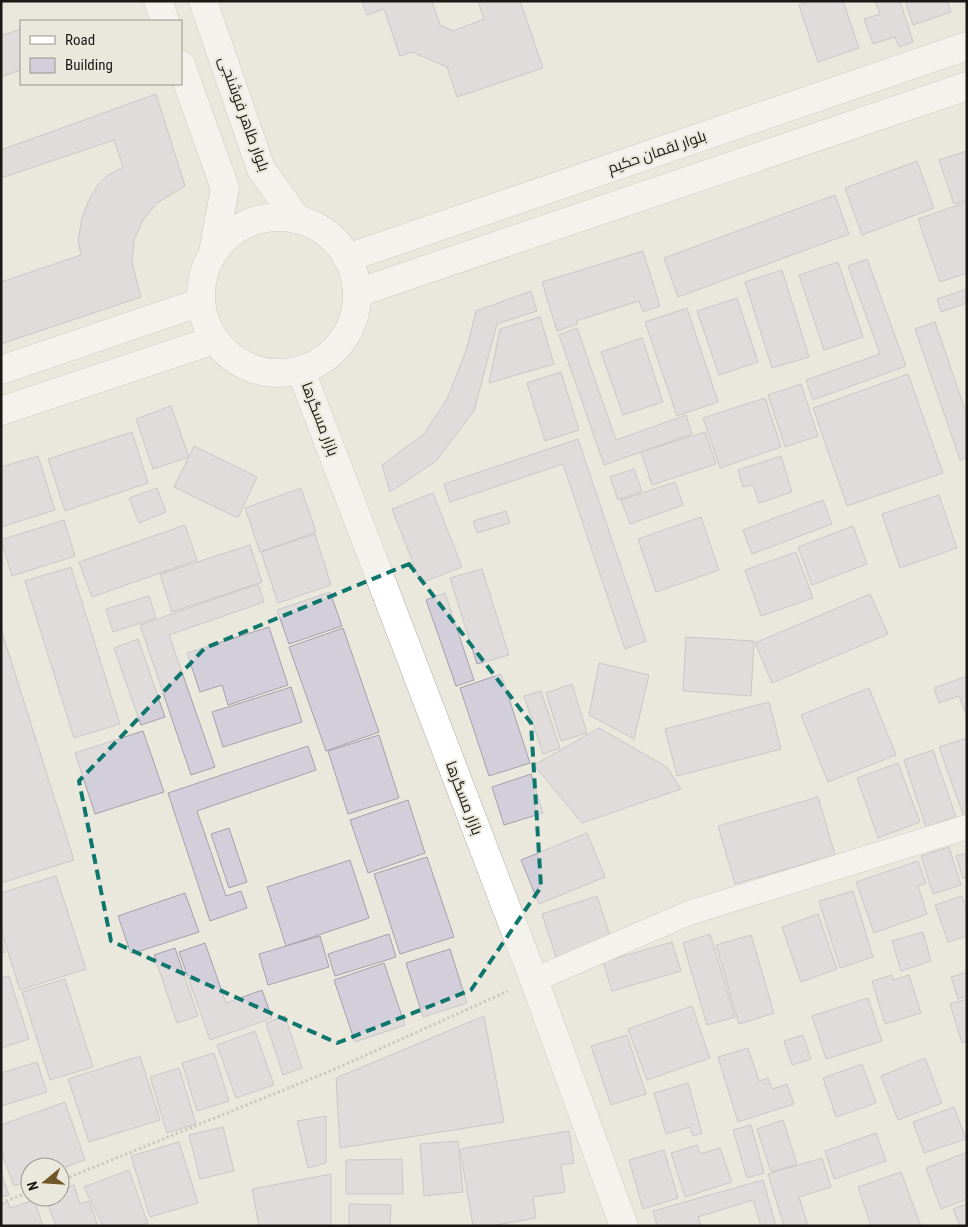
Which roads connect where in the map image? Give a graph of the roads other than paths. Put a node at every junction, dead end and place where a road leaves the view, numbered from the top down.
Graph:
1 (158, 1) edge
2 (203, 1) edge
3 (165, 20) edge
4 (967, 46) edge
5 (182, 68) edge
6 (967, 86) edge
7 (297, 219) junction
8 (213, 252) junction
9 (347, 258) junction
10 (357, 293) junction
11 (201, 302) junction
12 (214, 340) junction
13 (1, 370) edge
14 (301, 371) junction
15 (1, 412) edge
16 (967, 827) edge
17 (534, 980) junction
18 (624, 1226) edge

1 - 3 street
2 - 7 street, بلوار طاهر فوشنجی
4 - 9 street, بلوار لقمان حکیم
5 - 8 street
6 - 10 street
7 - 8 street
7 - 9 street
8 - 11 street
9 - 10 street
10 - 14 street
11 - 12 street
11 - 13 street
12 - 14 street
12 - 15 street
14 - 17 street, بازار مسگرها
16 - 17 street
17 - 18 street, بازار مسگرها

